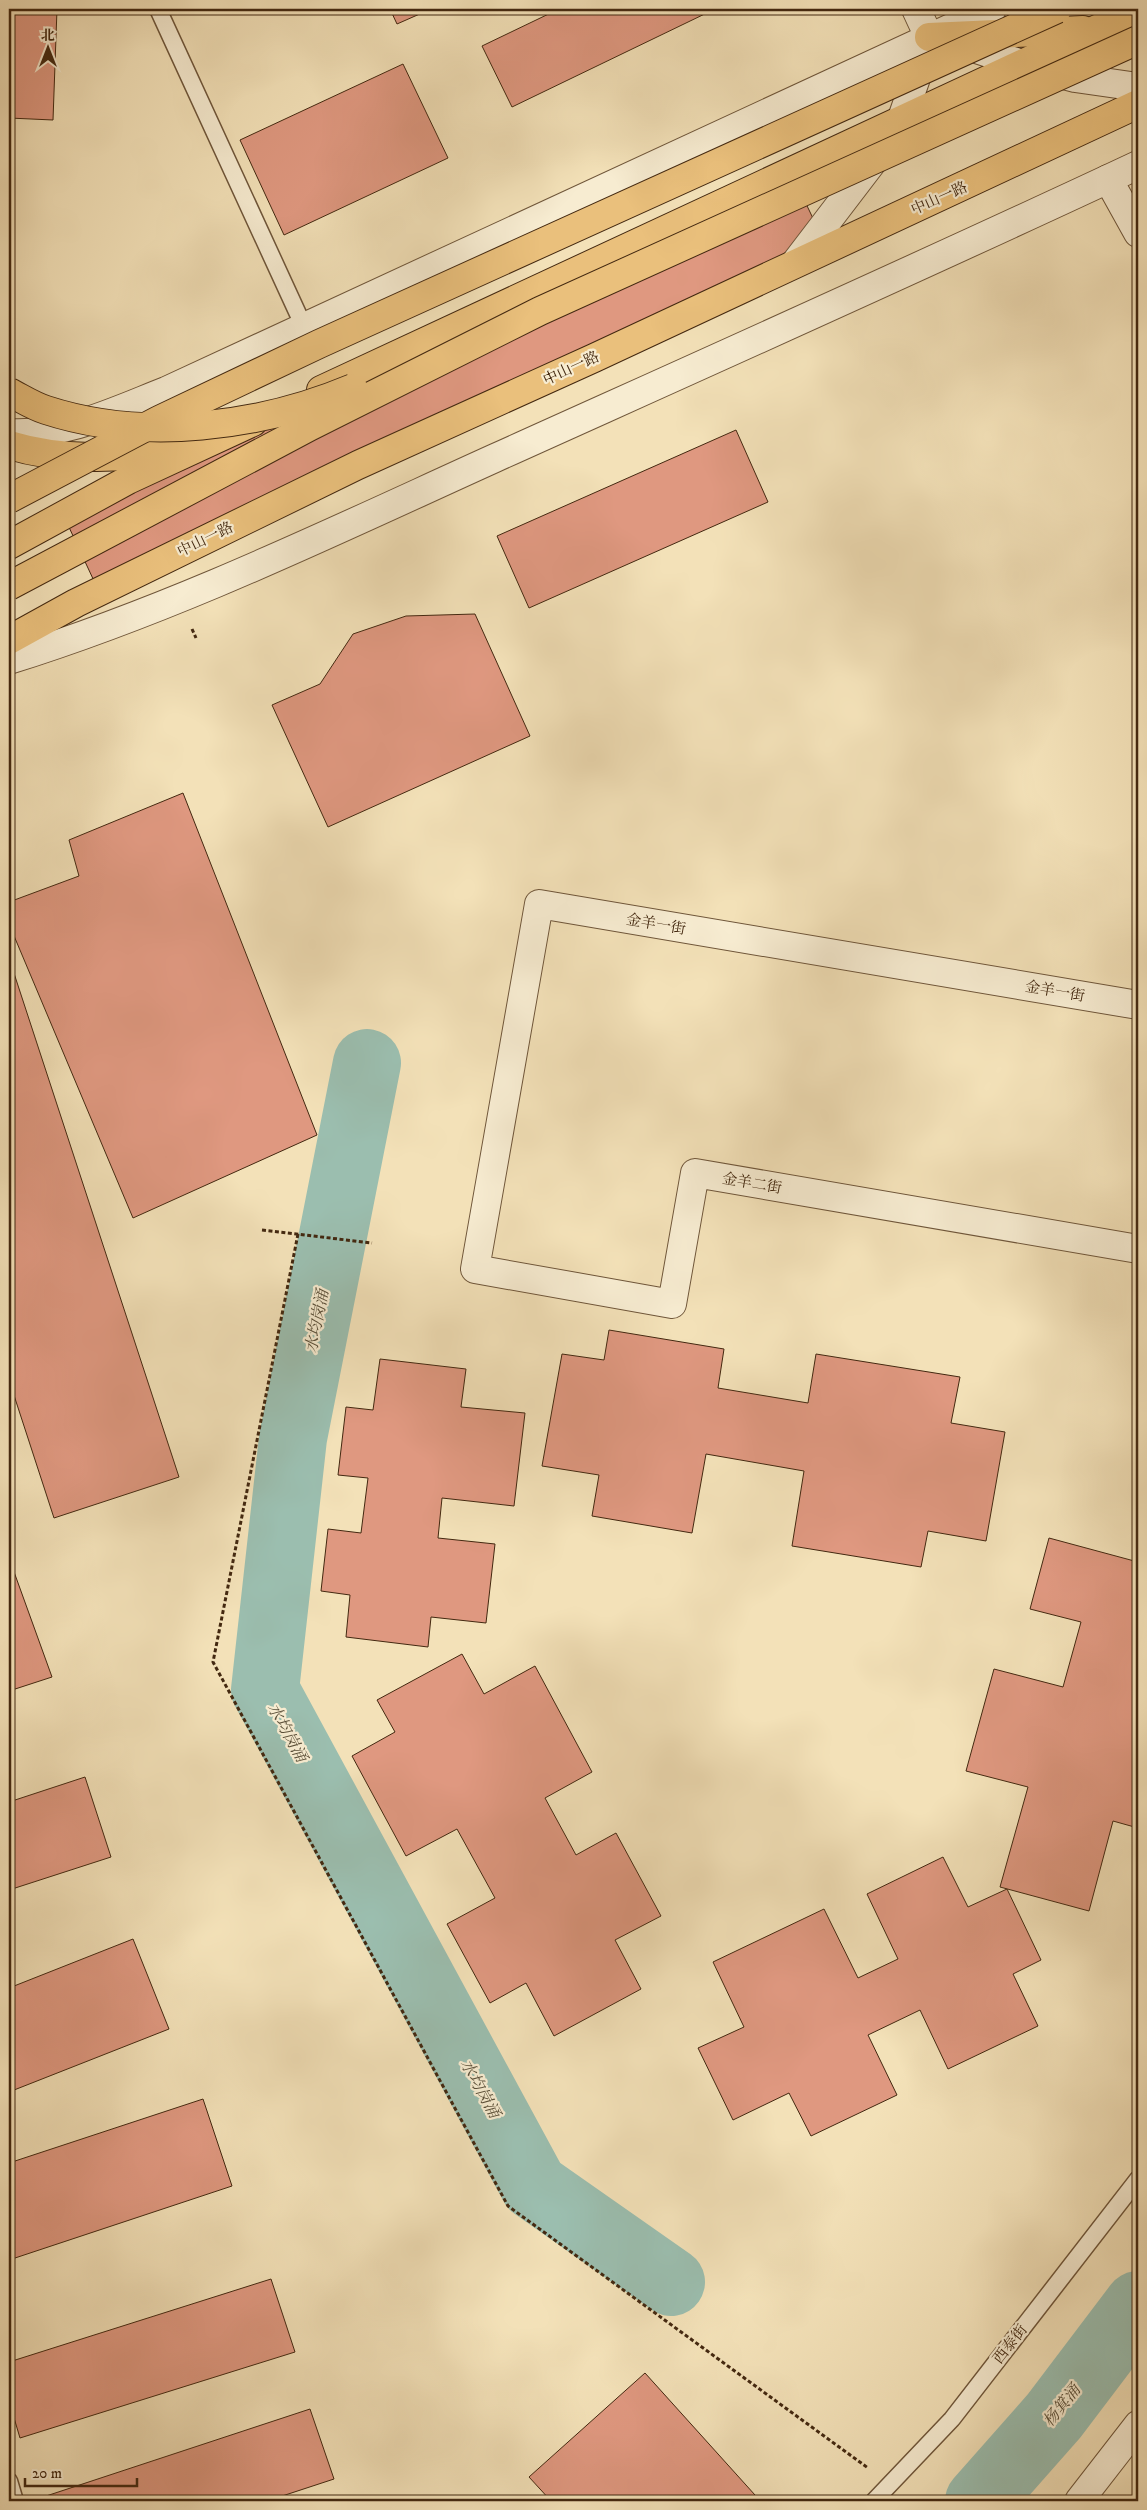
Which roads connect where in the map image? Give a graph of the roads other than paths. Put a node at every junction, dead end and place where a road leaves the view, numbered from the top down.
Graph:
1 (158, 9) edge
2 (916, 9) edge
3 (992, 9) edge
4 (1057, 9) edge
5 (1138, 10) edge
6 (1094, 30) junction
7 (929, 37) junction
8 (1138, 40) edge
9 (1022, 64) junction
10 (1138, 87) edge
11 (1138, 104) edge
12 (901, 121) junction
13 (1138, 165) edge
14 (1108, 179) junction
15 (1138, 233) edge
16 (796, 262) junction
17 (540, 311) junction
18 (304, 327) junction
19 (9, 392) edge
20 (9, 432) edge
21 (9, 445) edge
22 (201, 446) junction
23 (9, 499) edge
24 (9, 545) edge
25 (9, 586) edge
26 (9, 640) edge
27 (9, 660) edge
28 (1138, 1005) edge
29 (1138, 1249) edge
30 (475, 1269) joint
31 (1138, 2179) edge
32 (1138, 2425) edge
33 (9, 2481) edge
34 (15, 2501) edge
35 (874, 2501) edge
36 (1079, 2501) edge

1 - 18 lane
2 - 7 street
3 - 7 street
4 - 23 main road, bridge
5 - 6 main road
6 - 7 main road
6 - 9 main road
7 - 9 street
7 - 12 street
7 - 18 street
8 - 17 main road, bridge
9 - 10 street
9 - 12 main road
11 - 16 main road, 中山一路
12 - 16 street
12 - 22 main road
13 - 14 street
14 - 15 street
14 - 27 street
16 - 26 main road, 中山一路
17 - 19 main road, bridge
17 - 25 main road, bridge
18 - 20 street
21 - 22 main road
22 - 24 main road
28 - 30 street, 金羊一街
29 - 30 street, 金羊二街
31 - 35 lane, 西泰街
32 - 36 street
33 - 34 lane

